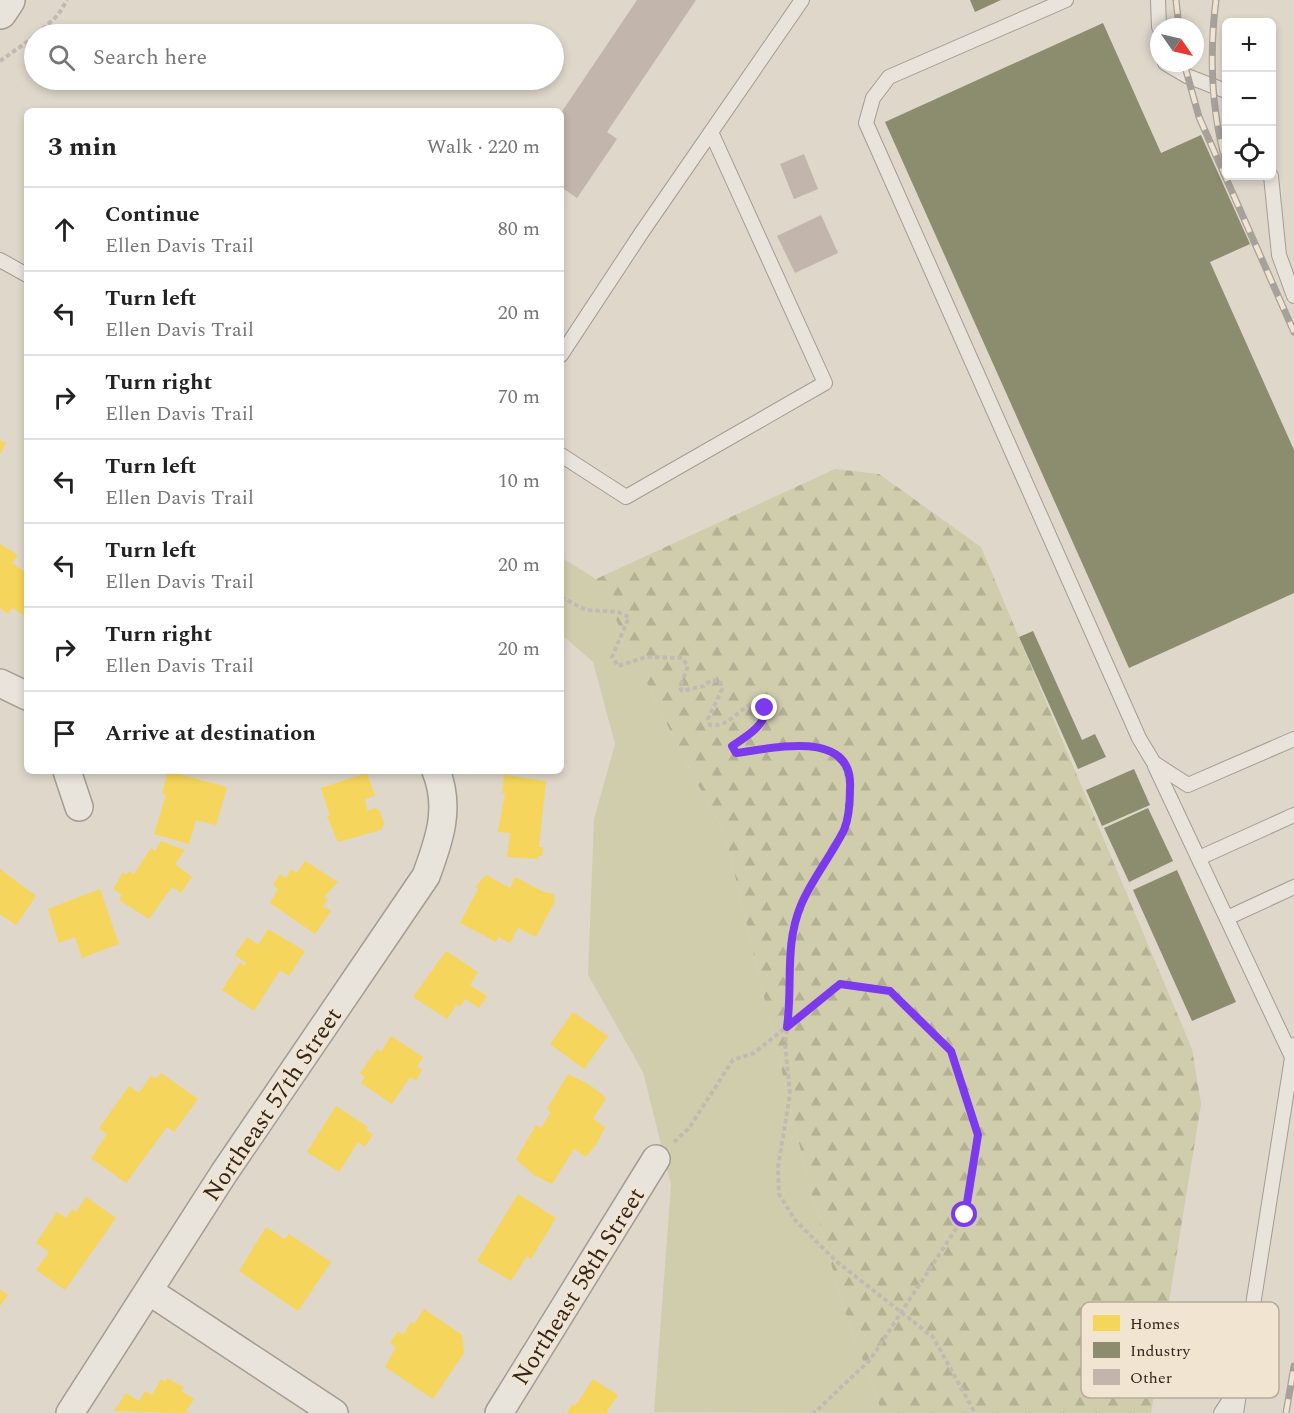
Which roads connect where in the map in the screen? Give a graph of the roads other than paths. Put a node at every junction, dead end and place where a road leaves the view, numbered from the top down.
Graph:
1 (8, 0) edge
2 (801, 0) edge
3 (1066, 0) edge
4 (1158, 0) edge
5 (0, 12) edge
6 (1159, 18) edge
7 (1180, 72) edge
8 (1222, 89) edge
9 (711, 132) junction
10 (1271, 180) edge
11 (0, 260) edge
12 (24, 273) edge
13 (1294, 296) edge
14 (564, 351) edge
15 (564, 456) edge
16 (0, 683) edge
17 (24, 695) edge
18 (1294, 740) edge
19 (1154, 763) junction
20 (69, 774) edge
21 (438, 778) edge
22 (79, 807) dead end
23 (1294, 815) edge
24 (1199, 858) junction
25 (1294, 887) edge
26 (1227, 918) junction
27 (1293, 1051) edge
28 (656, 1159) road end
29 (149, 1291) junction
30 (1253, 1302) edge
31 (1230, 1398) edge
32 (1238, 1398) edge
33 (70, 1413) edge
34 (334, 1413) edge
35 (498, 1413) edge
36 (1221, 1413) edge
37 (1236, 1413) edge

1 - 5 street
2 - 9 lane
3 - 19 lane
4 - 6 lane
7 - 8 lane
9 - 14 lane
9 - 15 lane
10 - 13 lane
11 - 12 lane
16 - 17 street
18 - 19 lane
19 - 24 lane
20 - 22 street
21 - 29 street, Northeast 57th Street
23 - 24 lane
24 - 26 lane
25 - 26 lane
26 - 27 lane
27 - 30 lane
28 - 35 street, Northeast 58th Street
29 - 33 street, Northeast 57th Street
29 - 34 street
31 - 36 lane
32 - 37 lane

